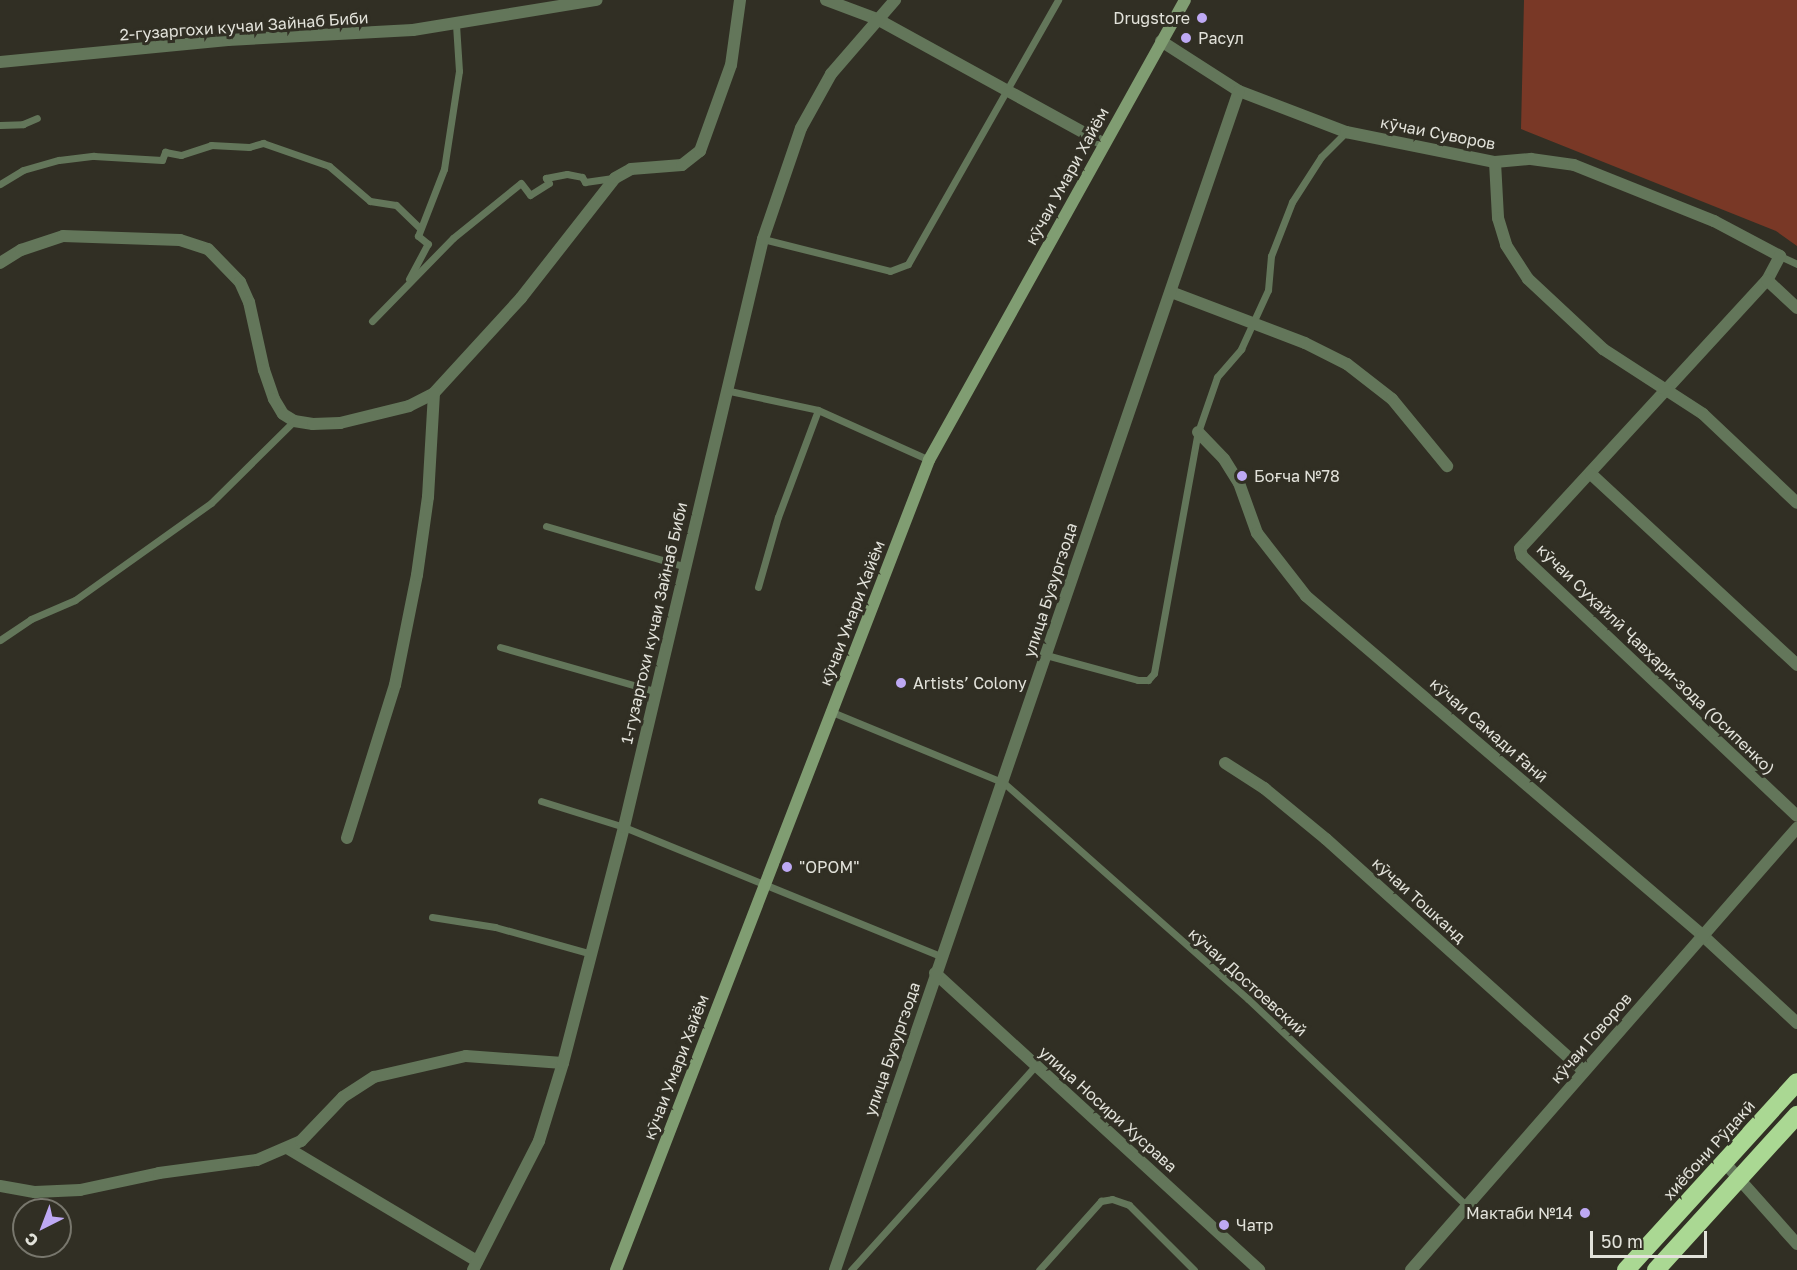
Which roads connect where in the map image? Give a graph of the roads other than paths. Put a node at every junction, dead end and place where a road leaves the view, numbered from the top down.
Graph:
1 (597, 0) edge
2 (740, 0) edge
3 (826, 0) edge
4 (895, 0) edge
5 (1058, 0) edge
6 (1185, 0) edge
7 (877, 19) junction
8 (456, 24) junction
9 (1161, 41) junction
10 (0, 62) edge
11 (1239, 91) junction
12 (1006, 92) junction
13 (37, 118) dead end
14 (0, 125) edge
15 (1346, 132) junction
16 (1103, 143) junction
17 (1494, 162) junction
18 (615, 178) junction
19 (0, 184) edge
20 (420, 228) junction
21 (763, 239) junction
22 (1780, 256) junction
23 (0, 263) edge
24 (1797, 264) edge
25 (1767, 280) junction
26 (404, 289) junction
27 (1171, 292) junction
28 (1797, 308) edge
29 (372, 321) dead end
30 (1253, 322) junction
31 (1668, 388) junction
32 (725, 390) junction
33 (434, 393) junction
34 (818, 410) junction
35 (294, 421) junction
36 (1198, 432) junction
37 (929, 460) junction
38 (1448, 466) dead end
39 (1591, 474) junction
40 (1797, 504) edge
41 (546, 526) dead end
42 (683, 566) junction
43 (758, 587) dead end
44 (0, 640) edge
45 (500, 648) dead end
46 (1046, 655) junction
47 (1797, 665) edge
48 (654, 691) junction
49 (832, 712) junction
50 (1225, 763) dead end
51 (1004, 783) junction
52 (541, 801) dead end
53 (1797, 816) edge
54 (624, 826) junction
55 (1797, 828) edge
56 (347, 838) dead end
57 (764, 887) junction
58 (432, 917) dead end
59 (1701, 934) junction
60 (592, 954) junction
61 (940, 956) junction
62 (935, 973) junction
63 (1797, 1023) edge
64 (563, 1064) junction
65 (1036, 1065) junction
66 (1584, 1071) junction
67 (1797, 1082) edge
68 (1797, 1115) edge
69 (289, 1149) junction
70 (1724, 1162) junction
71 (1740, 1178) junction
72 (0, 1186) edge
73 (1468, 1208) junction
74 (1797, 1244) edge
75 (475, 1266) edge
76 (616, 1270) edge
77 (835, 1270) edge
78 (851, 1270) edge
79 (1039, 1270) edge
80 (1194, 1270) edge
81 (1259, 1270) edge
82 (1411, 1270) edge
83 (1626, 1270) edge
84 (1656, 1270) edge

1 - 8 street, 2-гузаргохи кучаи Зайнаб Биби
2 - 18 street
3 - 7 street
4 - 7 street, 1-гузаргохи кучаи Зайнаб Биби
5 - 12 lane
6 - 9 main road, кӯчаи Умари Хайём
7 - 12 street
7 - 21 street, 1-гузаргохи кучаи Зайнаб Биби
8 - 10 street, 2-гузаргохи кучаи Зайнаб Биби
8 - 20 lane
9 - 11 street, кӯчаи Суворов
9 - 16 main road, кӯчаи Умари Хайём
11 - 15 street, кӯчаи Суворов
11 - 27 street, улица Бузургзода
12 - 16 street
12 - 21 lane
13 - 14 lane
15 - 17 street, кӯчаи Суворов
15 - 30 lane
16 - 37 main road, кӯчаи Умари Хайём
17 - 22 street, кӯчаи Суворов
17 - 31 street
18 - 26 lane
18 - 33 street
19 - 20 lane
20 - 26 lane
21 - 32 street, 1-гузаргохи кучаи Зайнаб Биби
22 - 24 lane, кӯчаи Суворов
22 - 25 street
23 - 35 street
25 - 28 street
25 - 31 street
26 - 29 lane
27 - 30 street
27 - 46 street, улица Бузургзода
30 - 36 lane
30 - 38 street
31 - 39 street
31 - 40 street
32 - 34 lane
32 - 42 street, 1-гузаргохи кучаи Зайнаб Биби
33 - 35 street
33 - 56 street
34 - 37 lane
34 - 43 lane
35 - 44 lane
36 - 46 lane
36 - 59 street, кӯчаи Самади Ғанӣ
37 - 49 main road, кӯчаи Умари Хайём
39 - 47 street
39 - 53 street, кӯчаи Суҳайлӣ Ҷавҳари-зода (Осипенко)
41 - 42 lane
42 - 48 street, 1-гузаргохи кучаи Зайнаб Биби
45 - 48 lane
46 - 51 street, улица Бузургзода
48 - 54 street, 1-гузаргохи кучаи Зайнаб Биби
49 - 51 lane, кӯчаи Достоевский
49 - 57 main road, кӯчаи Умари Хайём
50 - 66 street, кӯчаи Тошканд
51 - 61 street, улица Бузургзода
51 - 73 lane, кӯчаи Достоевский
52 - 54 lane
54 - 57 lane
54 - 60 street, 1-гузаргохи кучаи Зайнаб Биби
55 - 59 street, кӯчаи Говоров
57 - 61 lane
57 - 76 main road, кӯчаи Умари Хайём
58 - 60 lane
59 - 63 street, кӯчаи Самади Ғанӣ
59 - 66 street, кӯчаи Говоров
60 - 64 street, 1-гузаргохи кучаи Зайнаб Биби
61 - 62 street, улица Бузургзода
62 - 65 street, улица Носири Хусрава
62 - 77 street, улица Бузургзода
64 - 69 street
64 - 75 street, 1-гузаргохи кучаи Зайнаб Биби
65 - 78 lane
65 - 81 street, улица Носири Хусрава
66 - 73 street, кӯчаи Говоров
67 - 70 highway, хиёбони Рӯдакӣ
68 - 71 highway
69 - 72 street
69 - 75 street
70 - 71 street
70 - 83 highway, хиёбони Рӯдакӣ
71 - 74 street
71 - 84 highway
73 - 82 street, кӯчаи Говоров
79 - 80 lane

